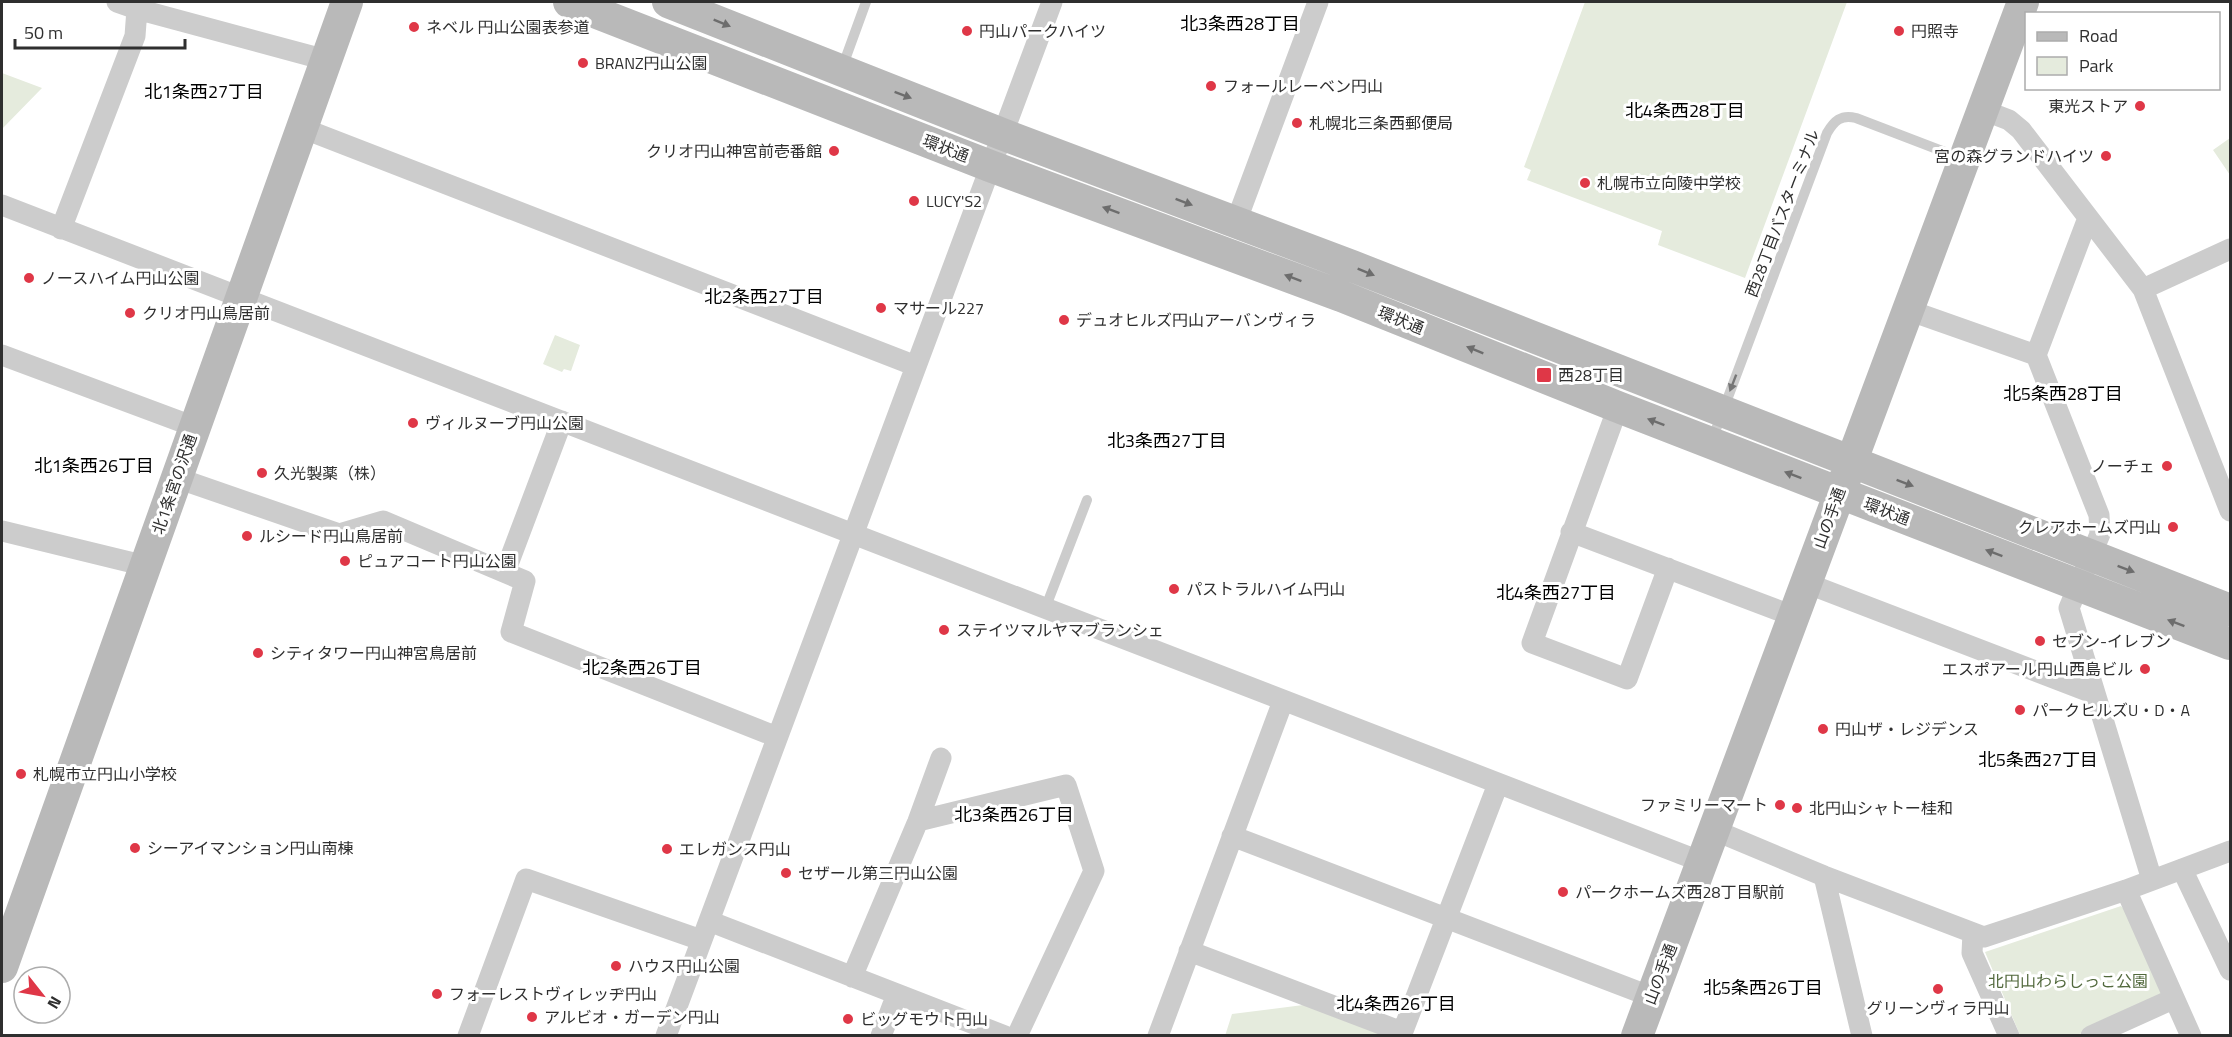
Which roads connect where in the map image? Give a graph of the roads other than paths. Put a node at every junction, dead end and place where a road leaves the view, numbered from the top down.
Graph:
1 (117, 2) edge
2 (347, 2) edge
3 (569, 2) edge
4 (668, 2) edge
5 (866, 2) edge
6 (1052, 2) edge
7 (1318, 2) edge
8 (2023, 2) edge
9 (139, 5) edge
10 (326, 60) junction
11 (841, 71) junction
12 (1983, 110) junction
13 (302, 128) junction
14 (1002, 134) junction
15 (1964, 160) junction
16 (990, 166) junction
17 (2, 205) edge
18 (2088, 218) junction
19 (1236, 222) junction
20 (61, 229) junction
21 (2230, 249) edge
22 (2143, 289) junction
23 (240, 297) junction
24 (1908, 310) junction
25 (2, 355) edge
26 (2036, 356) junction
27 (916, 366) junction
28 (1617, 407) junction
29 (1722, 412) junction
30 (562, 421) junction
31 (195, 427) junction
32 (1710, 443) junction
33 (1850, 463) junction
34 (177, 478) junction
35 (1839, 493) junction
36 (1087, 500) dead end
37 (2230, 506) edge
38 (2, 531) edge
39 (1571, 532) junction
40 (852, 534) junction
41 (2092, 555) junction
42 (146, 566) junction
43 (1668, 568) junction
44 (505, 572) junction
45 (1806, 583) junction
46 (2078, 586) junction
47 (1045, 609) junction
48 (2230, 610) edge
49 (1793, 616) junction
50 (2230, 644) edge
51 (2095, 694) junction
52 (1283, 701) junction
53 (777, 737) junction
54 (941, 758) dead end
55 (1498, 784) junction
56 (918, 821) junction
57 (1714, 830) junction
58 (1232, 836) junction
59 (2230, 851) edge
60 (1702, 862) junction
61 (2182, 869) junction
62 (1824, 876) junction
63 (2152, 880) junction
64 (2126, 890) junction
65 (1446, 916) junction
66 (705, 931) junction
67 (1973, 933) junction
68 (1189, 951) junction
69 (2, 967) edge
70 (2230, 970) edge
71 (852, 977) junction
72 (897, 994) junction
73 (1652, 996) junction
74 (2174, 999) junction
75 (1402, 1034) edge
76 (468, 1035) edge
77 (666, 1035) edge
78 (880, 1035) edge
79 (1005, 1035) edge
80 (1017, 1035) edge
81 (1158, 1035) edge
82 (1637, 1035) edge
83 (1862, 1035) edge
84 (2009, 1035) edge
85 (2091, 1035) edge
86 (2191, 1035) edge

1 - 9 street
2 - 10 street, 北1条宮の沢通
3 - 16 street, 環状通
4 -> 11 street, 環状通
5 - 11 lane
6 - 14 street
7 - 19 street
8 - 12 street, 山の手通
9 - 10 street
9 - 20 street
10 - 13 street, 北1条宮の沢通
11 -> 14 street, 環状通
12 - 15 street, 山の手通
12 - 18 street
13 - 23 street, 北1条宮の沢通
13 - 27 street
14 - 16 street
14 -> 19 street, 環状通
15 - 24 street, 山の手通
15 -> 29 lane, 西28丁目バスターミナル
16 - 27 street
28 -> 16 street, 環状通
17 - 20 street
18 - 22 street
18 - 26 street
19 -> 29 street, 環状通
20 - 23 street
21 - 22 street
22 - 37 street
23 - 30 street
23 - 31 street, 北1条宮の沢通
24 - 26 street
24 - 33 street, 山の手通
25 - 31 street
26 - 41 street
27 - 40 street
32 -> 28 street, 環状通
28 - 39 street
29 - 32 lane
29 - 33 street, 環状通
30 - 40 street
30 - 44 street
31 - 34 street, 北1条宮の沢通
35 -> 32 street, 環状通
33 - 35 street, 山の手通
33 -> 41 street, 環状通
34 - 42 street, 北1条宮の沢通
34 - 44 street
35 - 45 street, 山の手通
46 -> 35 street, 環状通
36 - 47 lane
38 - 42 street
39 - 43 street
39 - 43 street
40 - 47 street
40 - 53 street
41 - 46 street
41 -> 48 street, 環状通
42 - 69 street, 北1条宮の沢通
43 - 49 street
44 - 53 street
45 - 49 street, 山の手通
45 - 51 street
50 -> 46 street, 環状通
46 - 51 street
47 - 52 street
49 - 57 street, 山の手通
51 - 63 street
52 - 55 street
52 - 58 street
53 - 66 street
54 - 56 street
55 - 60 street
55 - 65 street
56 - 71 street
56 - 80 street
57 - 60 street, 山の手通
57 - 62 street
58 - 65 street
58 - 68 street
59 - 61 street
60 - 73 street, 山の手通
61 - 63 street
61 - 70 street
62 - 67 street
62 - 83 street
63 - 64 street
64 - 67 street
64 - 74 street
65 - 73 street
65 - 75 street
66 - 71 street
66 - 76 street
66 - 77 street
67 - 84 street
68 - 75 street
68 - 81 street
71 - 72 street
72 - 78 street
72 - 79 street
73 - 82 street, 山の手通
74 - 85 street
74 - 86 street

